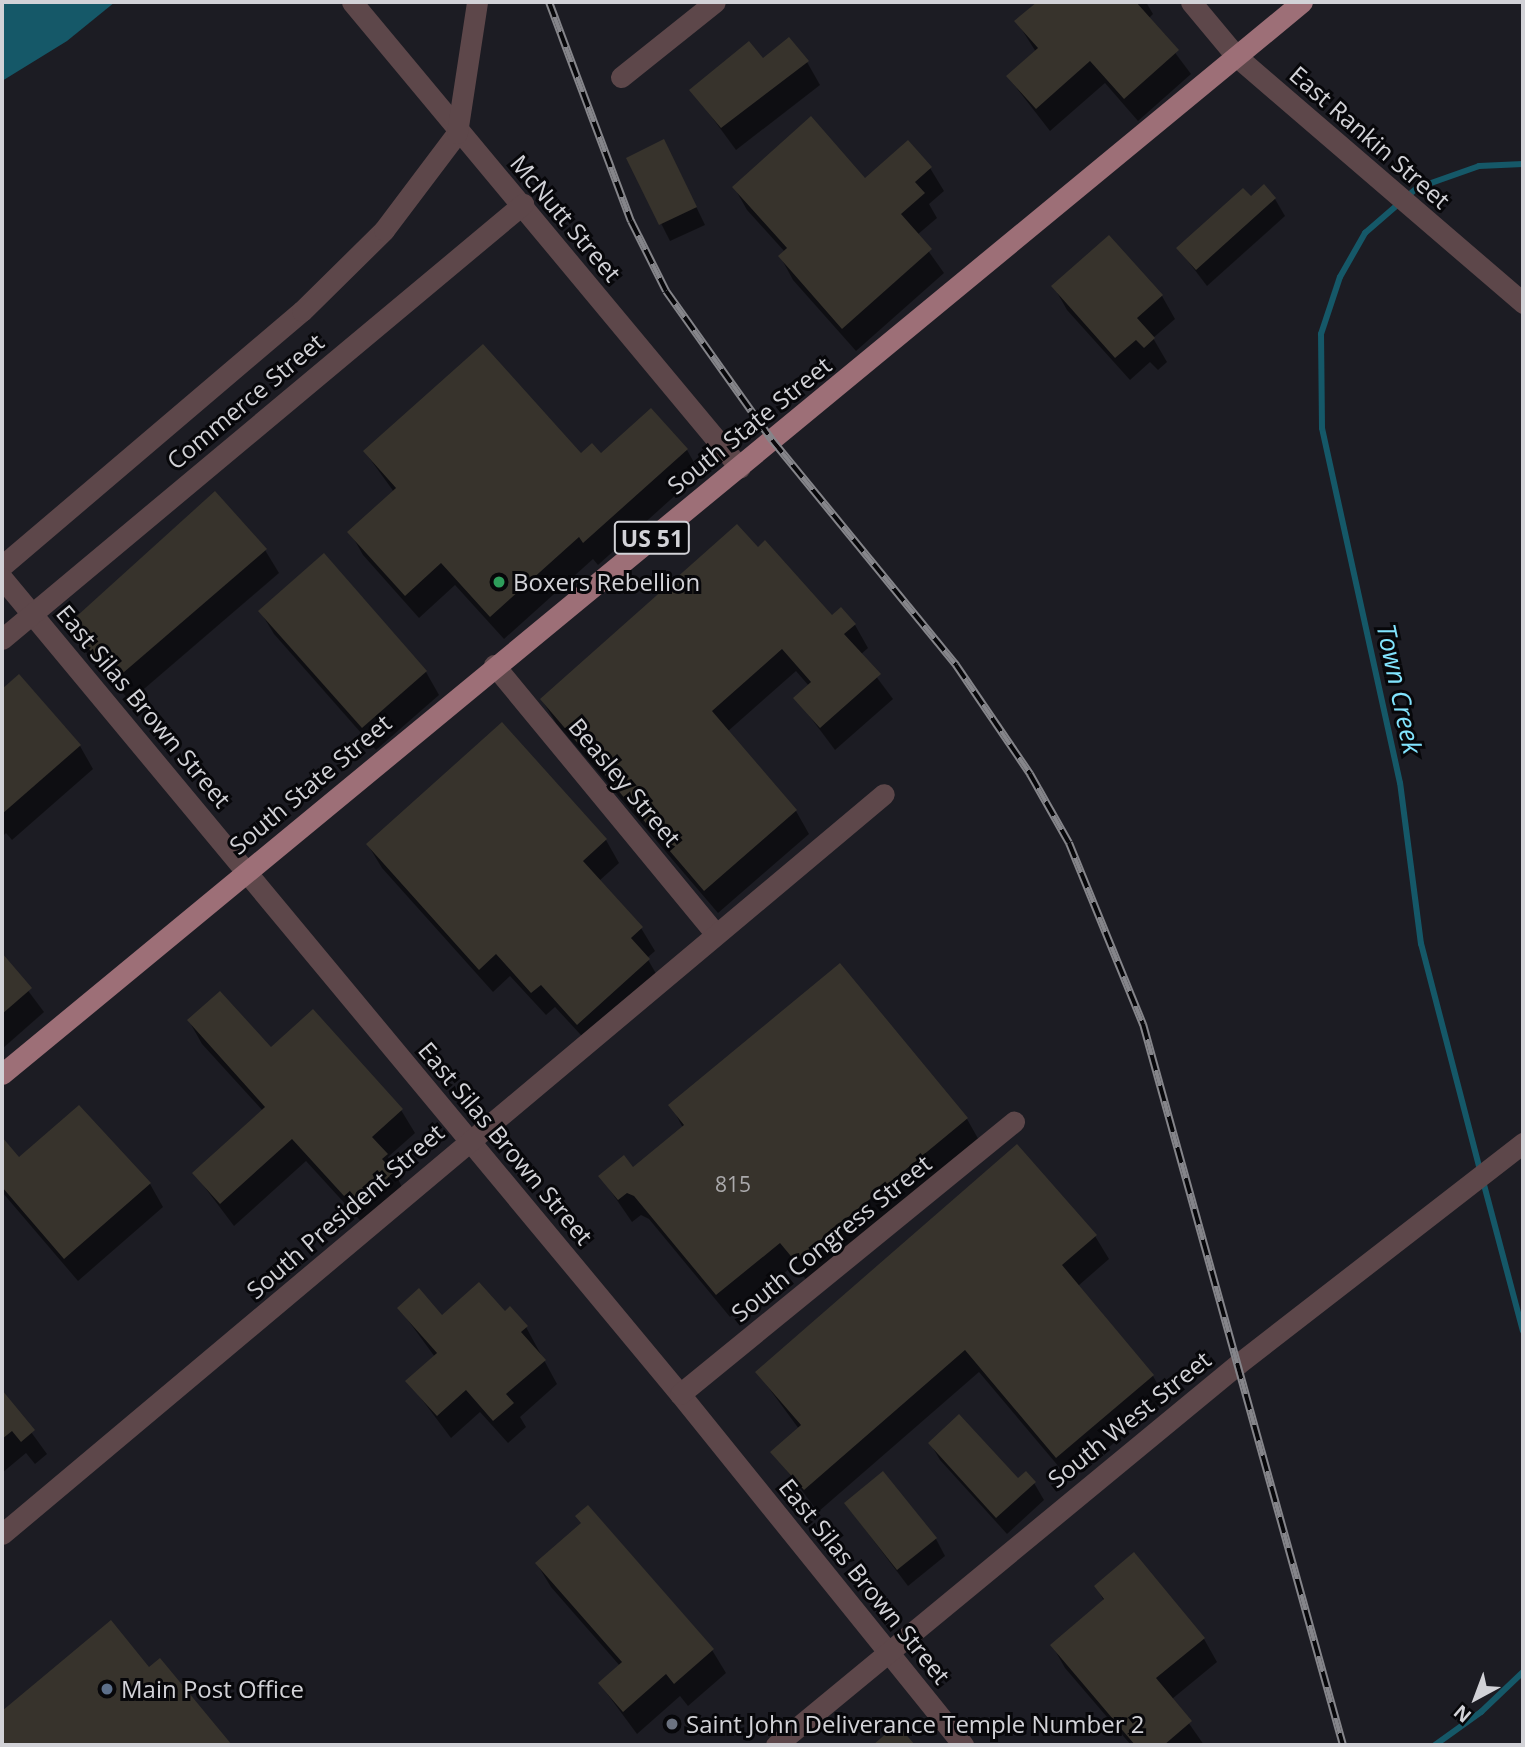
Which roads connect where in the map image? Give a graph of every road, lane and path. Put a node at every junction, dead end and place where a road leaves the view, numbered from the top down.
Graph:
1 (352, 2) edge
2 (477, 2) edge
3 (715, 2) edge
4 (1191, 2) edge
5 (1302, 2) edge
6 (1236, 56) junction
7 (621, 77) dead end
8 (457, 133) junction
9 (523, 204) junction
10 (1523, 303) edge
11 (740, 468) junction
12 (2, 566) edge
13 (2, 578) edge
14 (32, 614) junction
15 (2, 639) edge
16 (494, 664) junction
17 (884, 794) dead end
18 (248, 870) junction
19 (715, 933) junction
20 (2, 1074) edge
21 (1014, 1122) dead end
22 (468, 1140) junction
23 (1523, 1143) edge
24 (680, 1394) junction
25 (2, 1534) edge
26 (888, 1650) junction
27 (776, 1745) edge
28 (963, 1745) edge

1 - 8 street, McNutt Street
2 - 8 street
3 - 7 street
4 - 6 street, East Rankin Street
5 - 6 main road, South State Street / US 51
6 - 10 street, East Rankin Street
6 - 11 main road, South State Street / US 51
8 - 9 street, McNutt Street
8 - 12 street, Commerce Street
9 - 11 street, McNutt Street
9 - 14 street, Commerce Street
11 - 16 main road, South State Street / US 51
13 - 14 street, East Silas Brown Street
14 - 15 street, Commerce Street
14 - 18 street, East Silas Brown Street
16 - 18 main road, South State Street / US 51
16 - 19 street, Beasley Street
17 - 19 street, South President Street
18 - 20 main road, South State Street / US 51
18 - 22 street, East Silas Brown Street
19 - 22 street, South President Street
21 - 24 street, South Congress Street
22 - 24 street, East Silas Brown Street
22 - 25 street, South President Street
23 - 26 street, South West Street
24 - 26 street, East Silas Brown Street
26 - 27 street, South West Street
26 - 28 street, East Silas Brown Street

